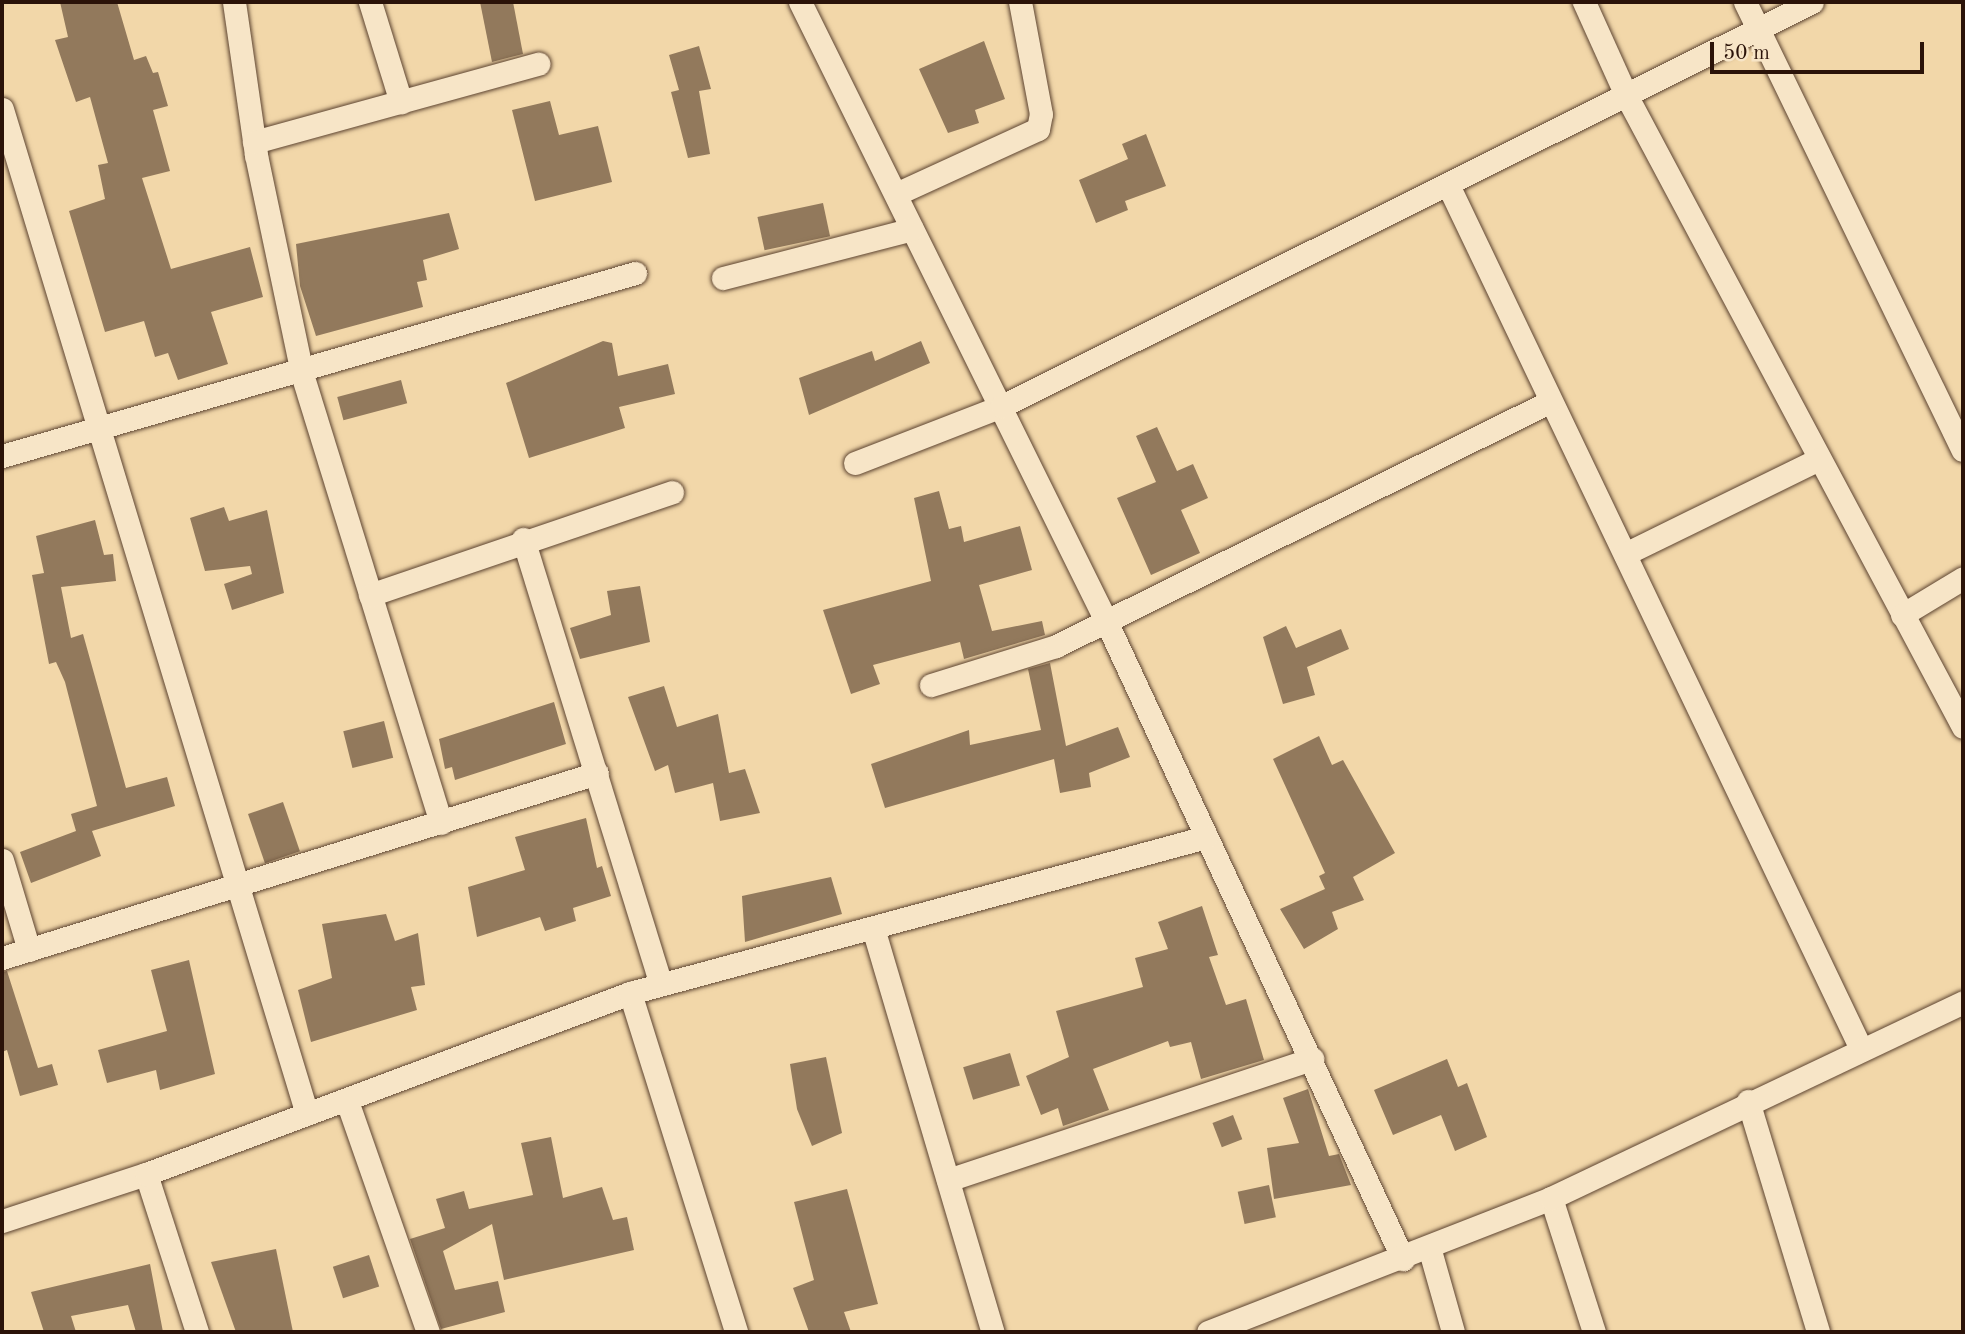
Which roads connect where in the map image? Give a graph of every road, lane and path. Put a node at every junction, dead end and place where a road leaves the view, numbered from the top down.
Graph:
1 (234, 2) edge
2 (370, 2) edge
3 (800, 2) edge
4 (1020, 2) edge
5 (1584, 2) edge
6 (1745, 2) edge
7 (1812, 2) edge
8 (1758, 27) junction
9 (538, 64) dead end
10 (1626, 95) junction
11 (401, 102) junction
12 (2, 110) edge
13 (254, 142) junction
14 (1449, 187) junction
15 (896, 194) junction
16 (912, 229) junction
17 (635, 273) dead end
18 (723, 278) dead end
19 (302, 374) junction
20 (1551, 401) junction
21 (1002, 406) junction
22 (97, 428) junction
23 (1963, 450) edge
24 (2, 456) edge
25 (1819, 459) junction
26 (855, 463) dead end
27 (673, 492) dead end
28 (523, 539) junction
29 (1625, 554) junction
30 (1963, 578) edge
31 (370, 595) junction
32 (1902, 615) junction
33 (1106, 621) junction
34 (931, 685) dead end
35 (1963, 727) edge
36 (597, 773) junction
37 (441, 823) junction
38 (1206, 837) junction
39 (2, 860) edge
40 (234, 891) junction
41 (873, 928) junction
42 (29, 950) junction
43 (2, 958) edge
44 (661, 984) junction
45 (630, 993) junction
46 (1963, 1002) edge
47 (1861, 1049) junction
48 (1312, 1059) junction
49 (346, 1101) junction
50 (1748, 1101) junction
51 (307, 1114) junction
52 (146, 1174) junction
53 (948, 1180) junction
54 (1550, 1198) junction
55 (2, 1220) edge
56 (1429, 1247) junction
57 (1403, 1259) junction
58 (1250, 1325) edge
59 (197, 1332) edge
60 (428, 1332) edge
61 (736, 1332) edge
62 (993, 1332) edge
63 (1208, 1332) edge
64 (1453, 1332) edge
65 (1594, 1332) edge
66 (1818, 1332) edge

1 - 13 street
2 - 11 street
3 - 15 street
4 - 15 street
5 - 10 street
6 - 8 street
7 - 8 street
8 - 10 street
8 - 23 street
9 - 11 street
10 - 14 street
10 - 25 street
11 - 13 street
12 - 22 street
13 - 19 street
14 - 20 street
14 - 21 street
15 - 16 street
16 - 18 street
16 - 21 street
17 - 19 street
19 - 22 street
19 - 31 street
20 - 29 street
20 - 33 street
21 - 26 street
21 - 33 street
22 - 24 street
22 - 40 street
25 - 29 street
25 - 32 street
27 - 28 street
28 - 31 street
28 - 36 street
29 - 47 street
30 - 32 street
31 - 37 street
32 - 35 street
33 - 34 street
33 - 38 street
36 - 37 street
36 - 44 street
37 - 40 street
38 - 41 street
38 - 48 street
39 - 42 street
40 - 42 street
40 - 51 street
41 - 44 street
41 - 53 street
42 - 43 street
44 - 45 street
45 - 49 street
45 - 61 street
46 - 47 street
47 - 50 street
48 - 53 street
48 - 57 street
49 - 51 street
49 - 60 street
50 - 54 street
50 - 66 street
51 - 52 street
52 - 55 street
52 - 59 street
53 - 62 street
54 - 56 street
54 - 65 street
56 - 57 street
56 - 64 street
57 - 58 street
58 - 63 street

